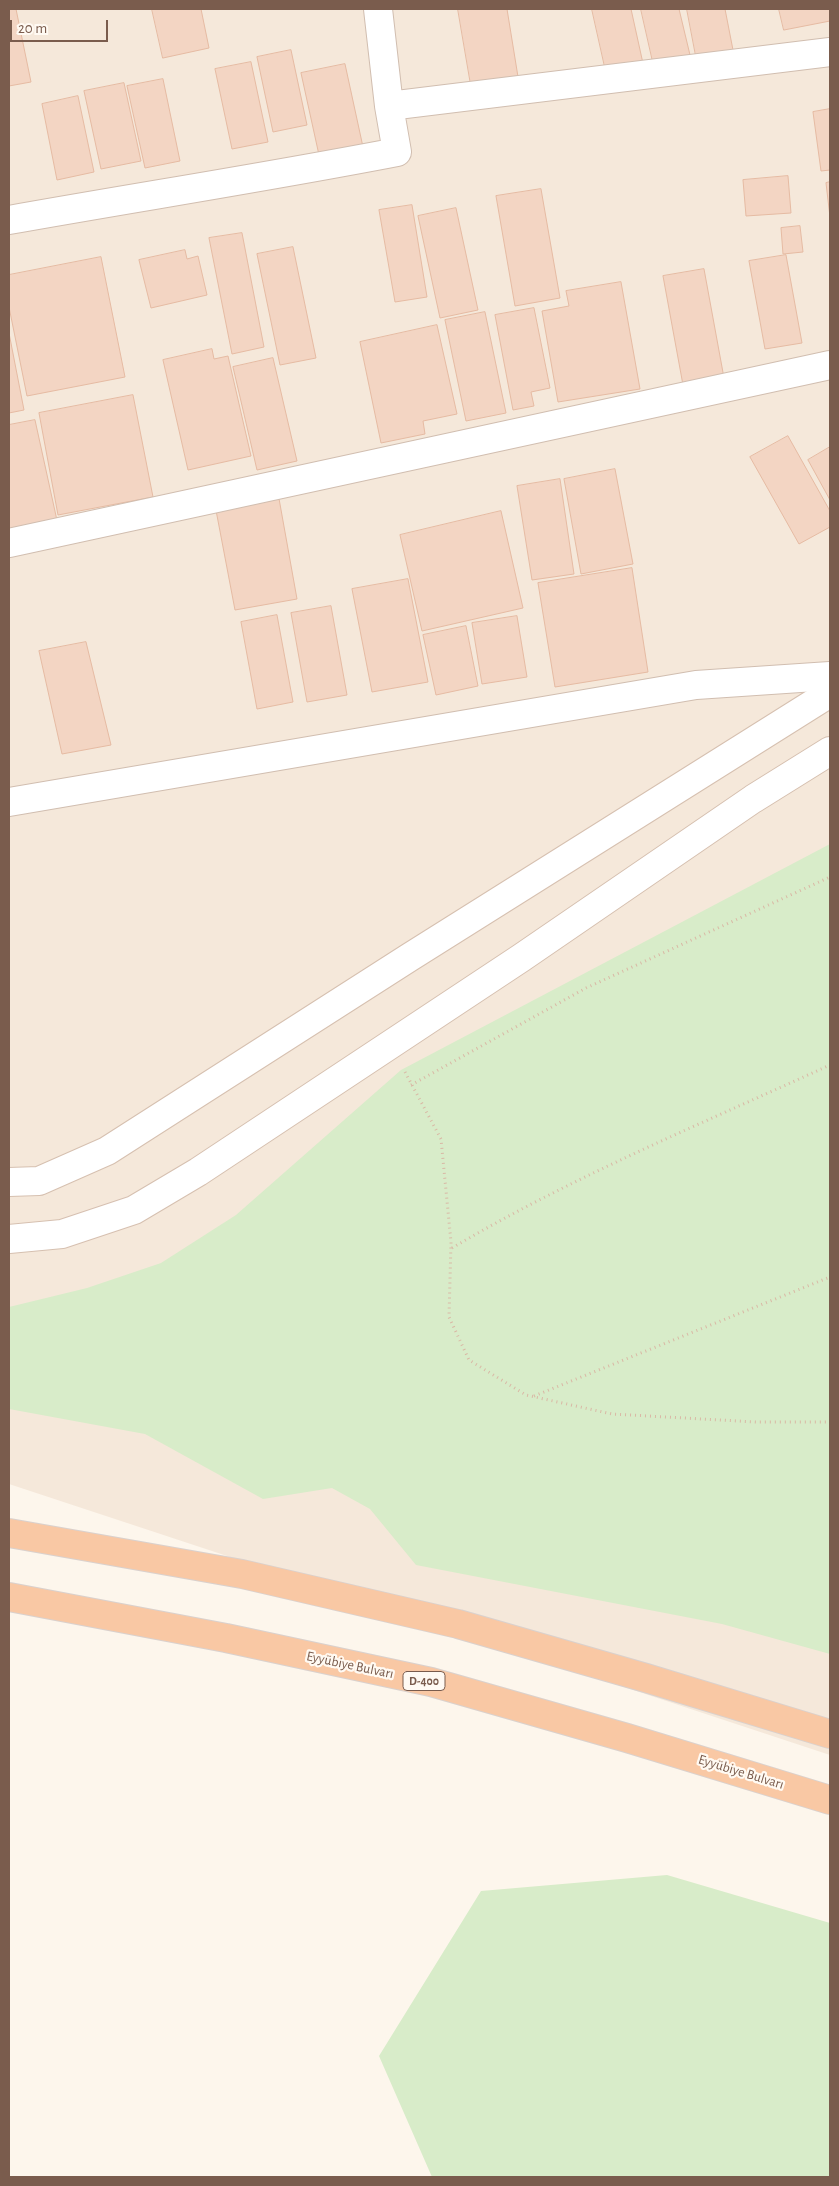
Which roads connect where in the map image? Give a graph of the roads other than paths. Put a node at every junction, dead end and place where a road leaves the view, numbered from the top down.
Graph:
1 (378, 9) edge
2 (830, 52) edge
3 (389, 106) junction
4 (9, 220) edge
5 (830, 365) edge
6 (9, 543) edge
7 (830, 676) edge
8 (830, 692) edge
9 (830, 752) edge
10 (9, 802) edge
11 (9, 1182) edge
12 (9, 1239) edge
13 (9, 1533) edge
14 (9, 1597) edge
15 (830, 1734) edge
16 (830, 1800) edge

1 - 3 street
2 - 3 street
3 - 4 street
5 - 6 street
7 - 10 street
8 - 11 street
9 - 12 street
13 - 15 highway
14 - 16 highway, Eyyübiye Bulvarı / D-400

